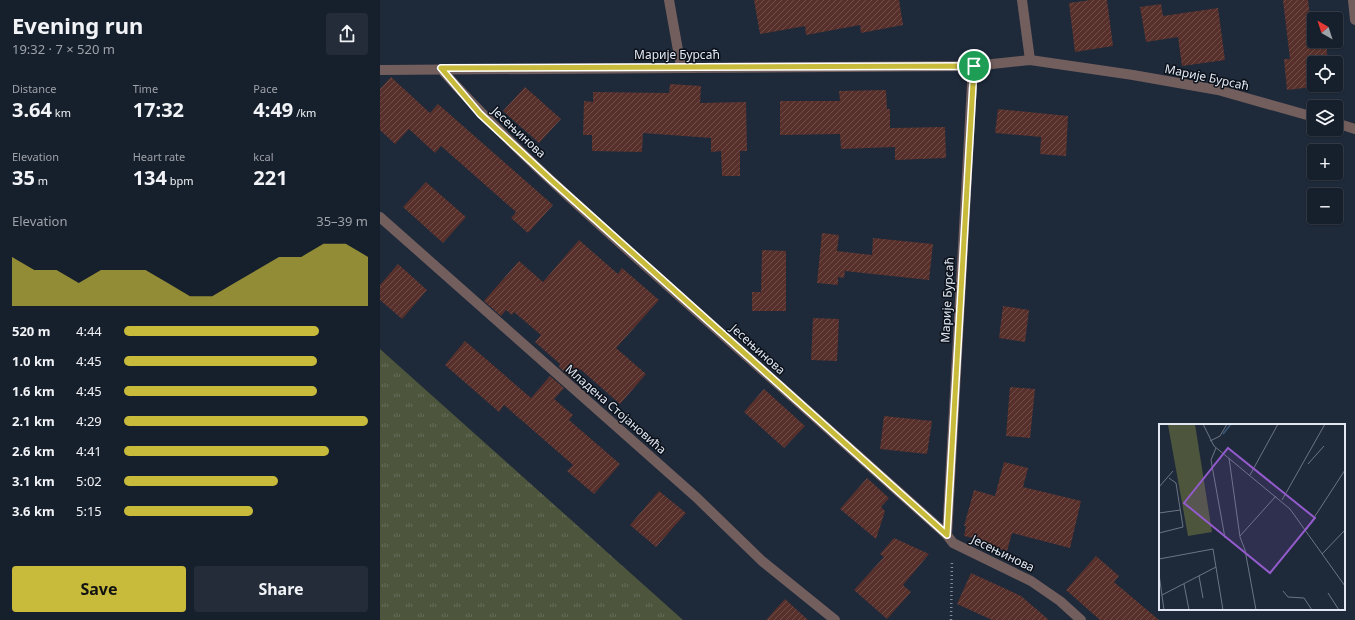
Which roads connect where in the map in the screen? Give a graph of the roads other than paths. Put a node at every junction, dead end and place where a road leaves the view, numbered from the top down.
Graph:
1 (669, 0) edge
2 (1022, 0) edge
3 (1353, 0) edge
4 (1355, 20) edge
5 (1030, 60) junction
6 (974, 66) junction
7 (681, 67) junction
8 (441, 68) junction
9 (380, 70) edge
10 (1307, 115) edge
11 (1343, 125) edge
12 (1355, 129) edge
13 (380, 217) edge
14 (950, 539) junction
15 (835, 620) edge
16 (1081, 620) edge

1 - 7 street
2 - 5 street
3 - 4 street
5 - 6 street, Марије Бурсаћ
5 - 10 street, Марије Бурсаћ
6 - 7 street, Марије Бурсаћ
6 - 14 street, Марије Бурсаћ
7 - 8 street, Марије Бурсаћ
8 - 9 street, Марије Бурсаћ
8 - 14 street, Јесењинова
11 - 12 street
13 - 15 street, Младена Стојановића
14 - 16 street, Јесењинова

